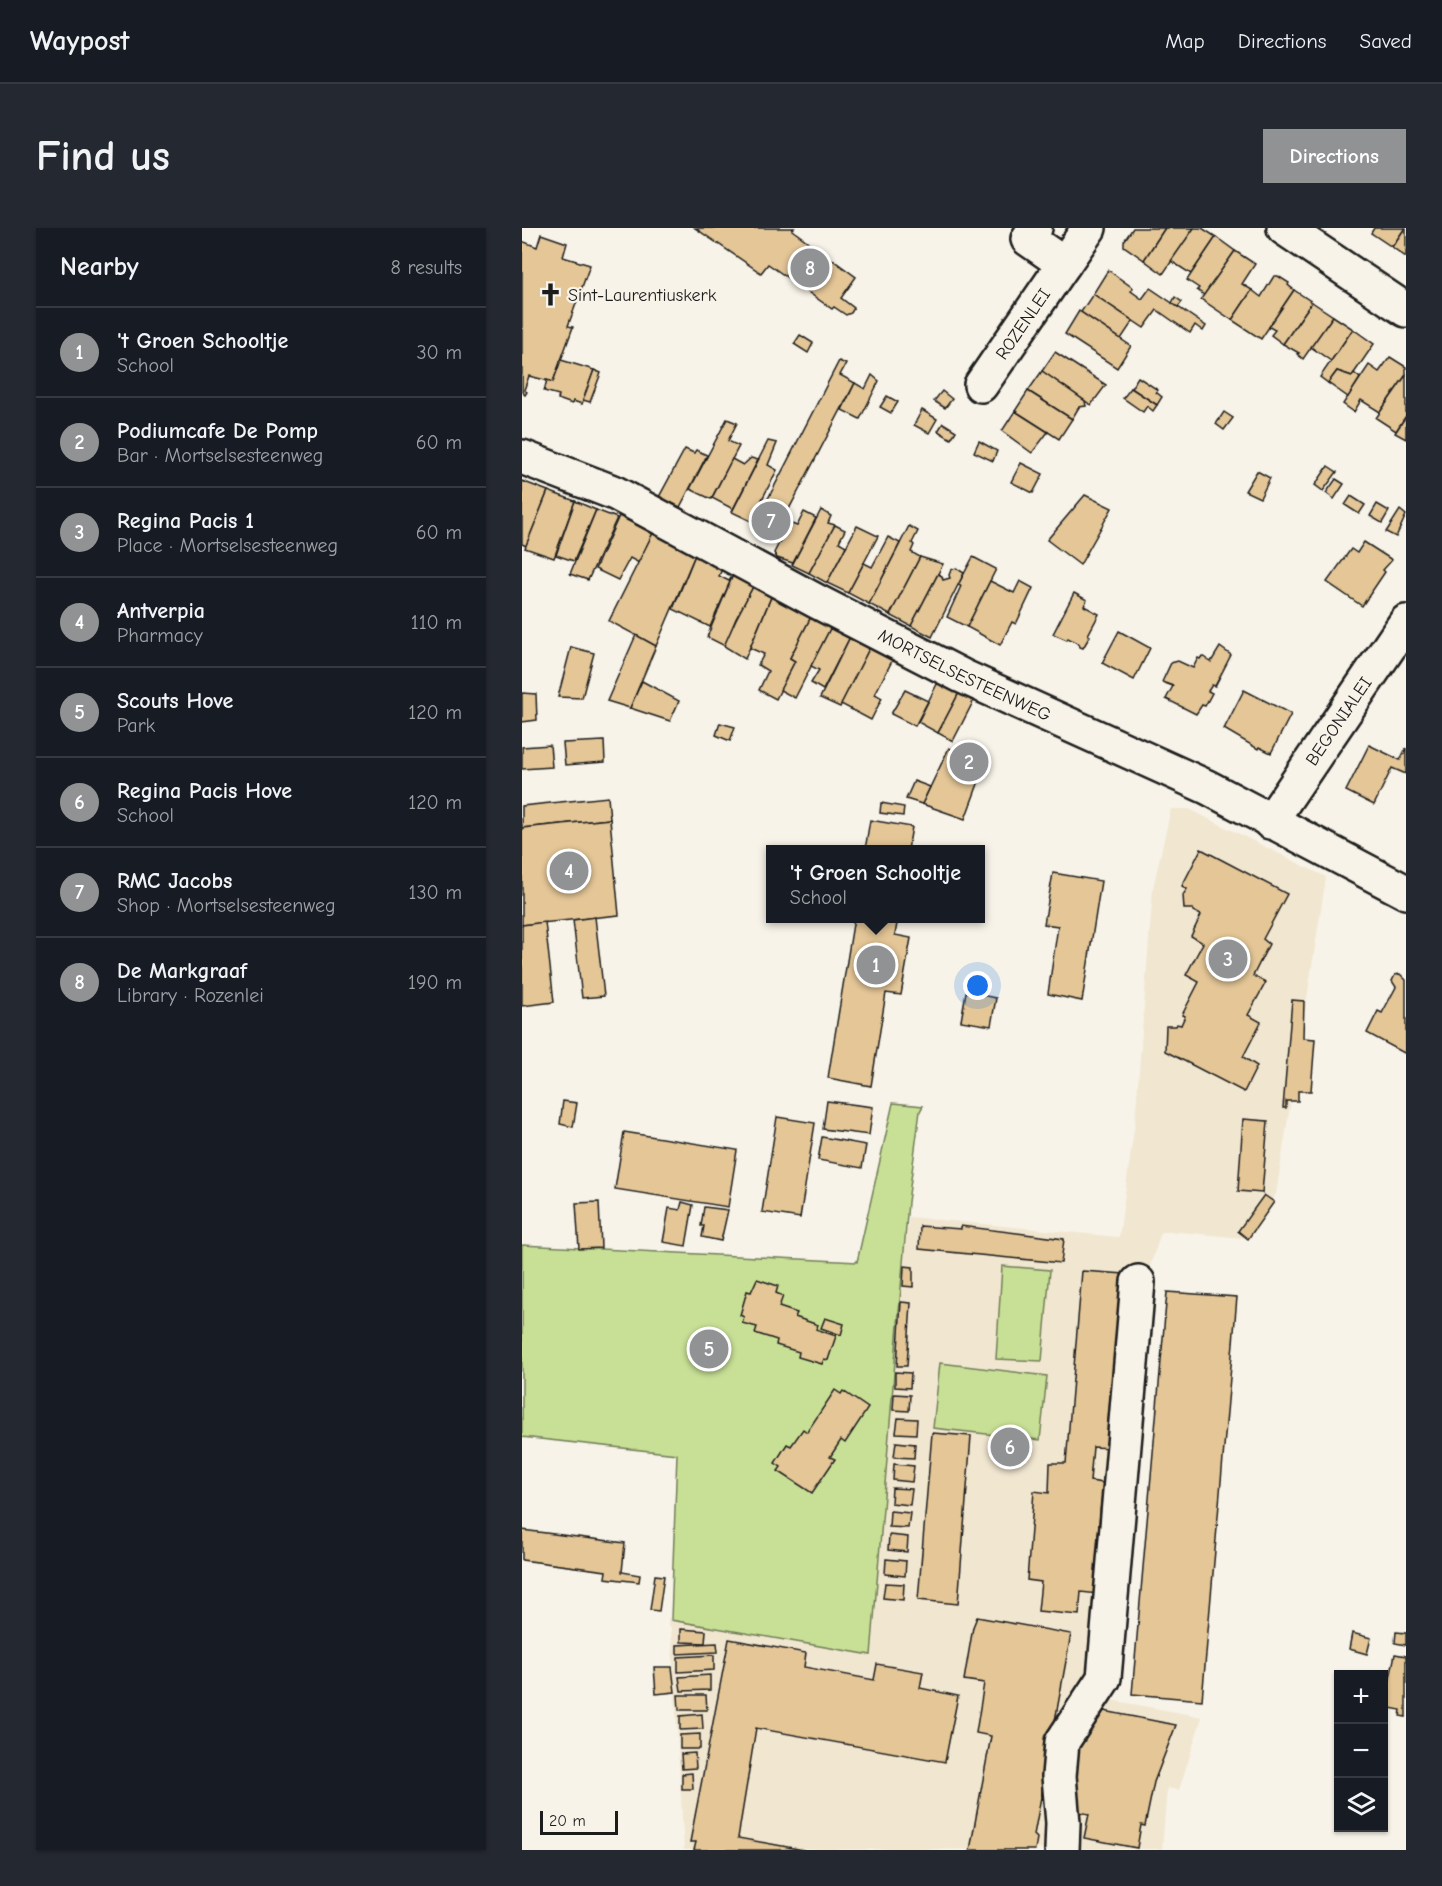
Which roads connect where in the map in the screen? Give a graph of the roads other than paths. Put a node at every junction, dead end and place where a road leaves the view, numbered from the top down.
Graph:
1 (1035, 228) edge
2 (1089, 228) edge
3 (1284, 228) edge
4 (1064, 264) junction
5 (1406, 310) edge
6 (981, 385) dead end
7 (522, 457) edge
8 (1406, 621) edge
9 (1270, 822) junction
10 (1406, 892) edge
11 (1138, 1282) dead end
12 (1062, 1850) edge

1 - 4 street
2 - 4 street, ROZENLEI
3 - 5 street
4 - 6 street, ROZENLEI
7 - 9 street, MORTSELSESTEENWEG
8 - 9 street, BEGONIALEI
9 - 10 street, MORTSELSESTEENWEG
11 - 12 street

